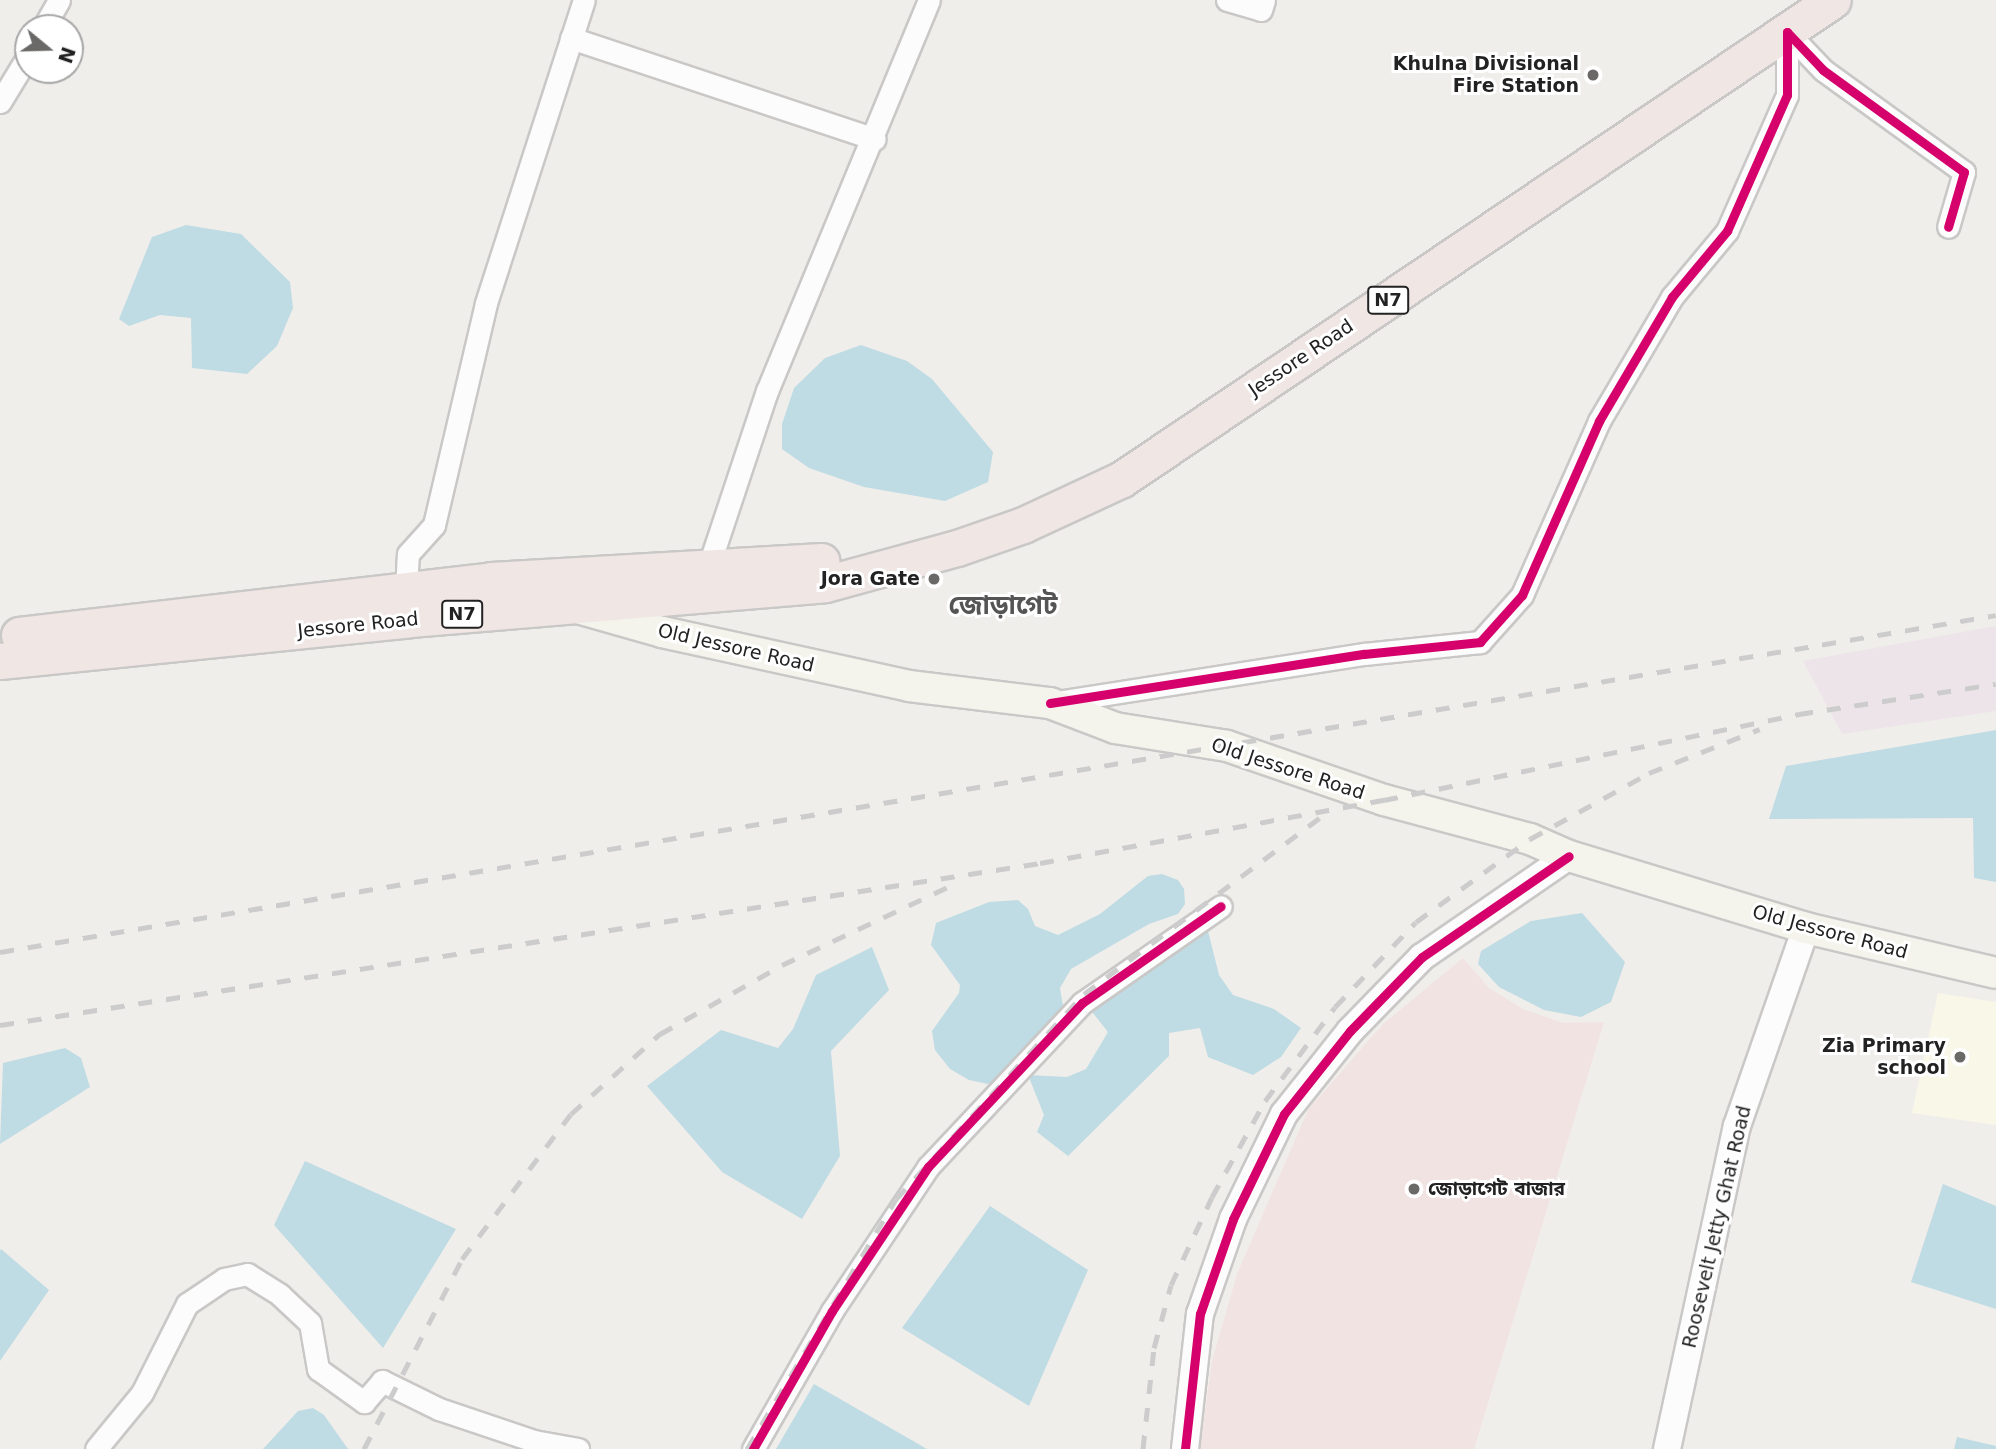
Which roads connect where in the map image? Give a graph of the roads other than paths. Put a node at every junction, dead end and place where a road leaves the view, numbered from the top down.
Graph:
1 (584, 0) edge
2 (929, 0) edge
3 (1227, 0) edge
4 (1264, 0) edge
5 (1833, 0) edge
6 (1787, 32) junction
7 (571, 38) junction
8 (14, 79) edge
9 (0, 102) edge
10 (875, 139) junction
11 (1948, 227) dead end
12 (922, 558) junction
13 (708, 568) junction
14 (491, 580) junction
15 (406, 590) junction
16 (565, 605) junction
17 (0, 637) edge
18 (0, 661) edge
19 (1050, 703) junction
20 (1569, 856) junction
21 (1222, 906) dead end
22 (1806, 928) junction
23 (1996, 973) edge
24 (96, 1449) edge
25 (578, 1449) edge
26 (753, 1449) edge
27 (1185, 1449) edge
28 (1667, 1449) edge

1 - 7 street
2 - 10 street
3 - 4 street
5 - 6 highway, Jessore Road / N7
6 - 11 street
6 - 12 highway, Jessore Road / N7
6 - 19 street
7 - 10 street
7 - 15 street
8 - 9 street
10 - 13 street
12 - 13 highway, Jessore Road / N7
12 - 16 highway, Jessore Road / N7
13 - 14 highway, Jessore Road / N7
14 - 15 highway, Jessore Road / N7
14 - 16 main road, Old Jessore Road
15 - 17 highway, Jessore Road / N7
16 - 18 highway, Jessore Road / N7
16 - 19 main road, Old Jessore Road
19 - 20 main road, Old Jessore Road
20 - 22 main road, Old Jessore Road
20 - 27 street
21 - 26 street
22 - 23 main road, Old Jessore Road
22 - 28 street, Roosevelt Jetty Ghat Road
24 - 25 street

